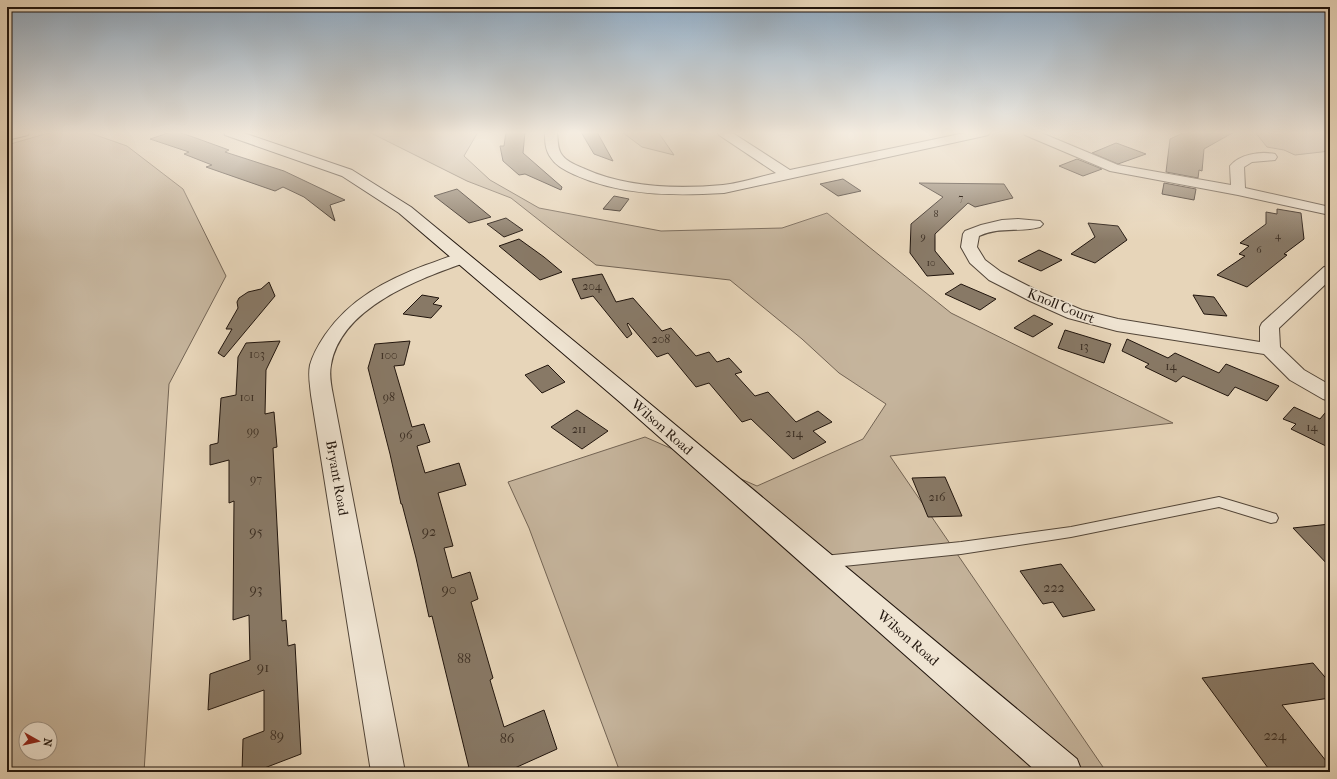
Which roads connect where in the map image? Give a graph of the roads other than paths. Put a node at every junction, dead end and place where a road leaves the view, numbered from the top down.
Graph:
1 (334, 168) edge
2 (572, 168) edge
3 (778, 168) edge
4 (818, 168) edge
5 (1117, 168) edge
6 (1237, 168) edge
7 (788, 175) junction
8 (1238, 191) junction
9 (1329, 212) edge
10 (1035, 224) dead end
11 (461, 258) junction
12 (1327, 279) edge
13 (1270, 349) junction
14 (1330, 394) edge
15 (1271, 518) dead end
16 (819, 562) junction
17 (388, 772) edge
18 (1064, 772) edge

1 - 11 street, Wilson Road
2 - 7 street
3 - 7 street
4 - 7 street
5 - 8 street
6 - 8 street
8 - 9 street
10 - 13 street, Knoll Court
11 - 16 street, Wilson Road
11 - 17 street, Bryant Road
12 - 13 street
13 - 14 street
15 - 16 lane
16 - 18 street, Wilson Road

